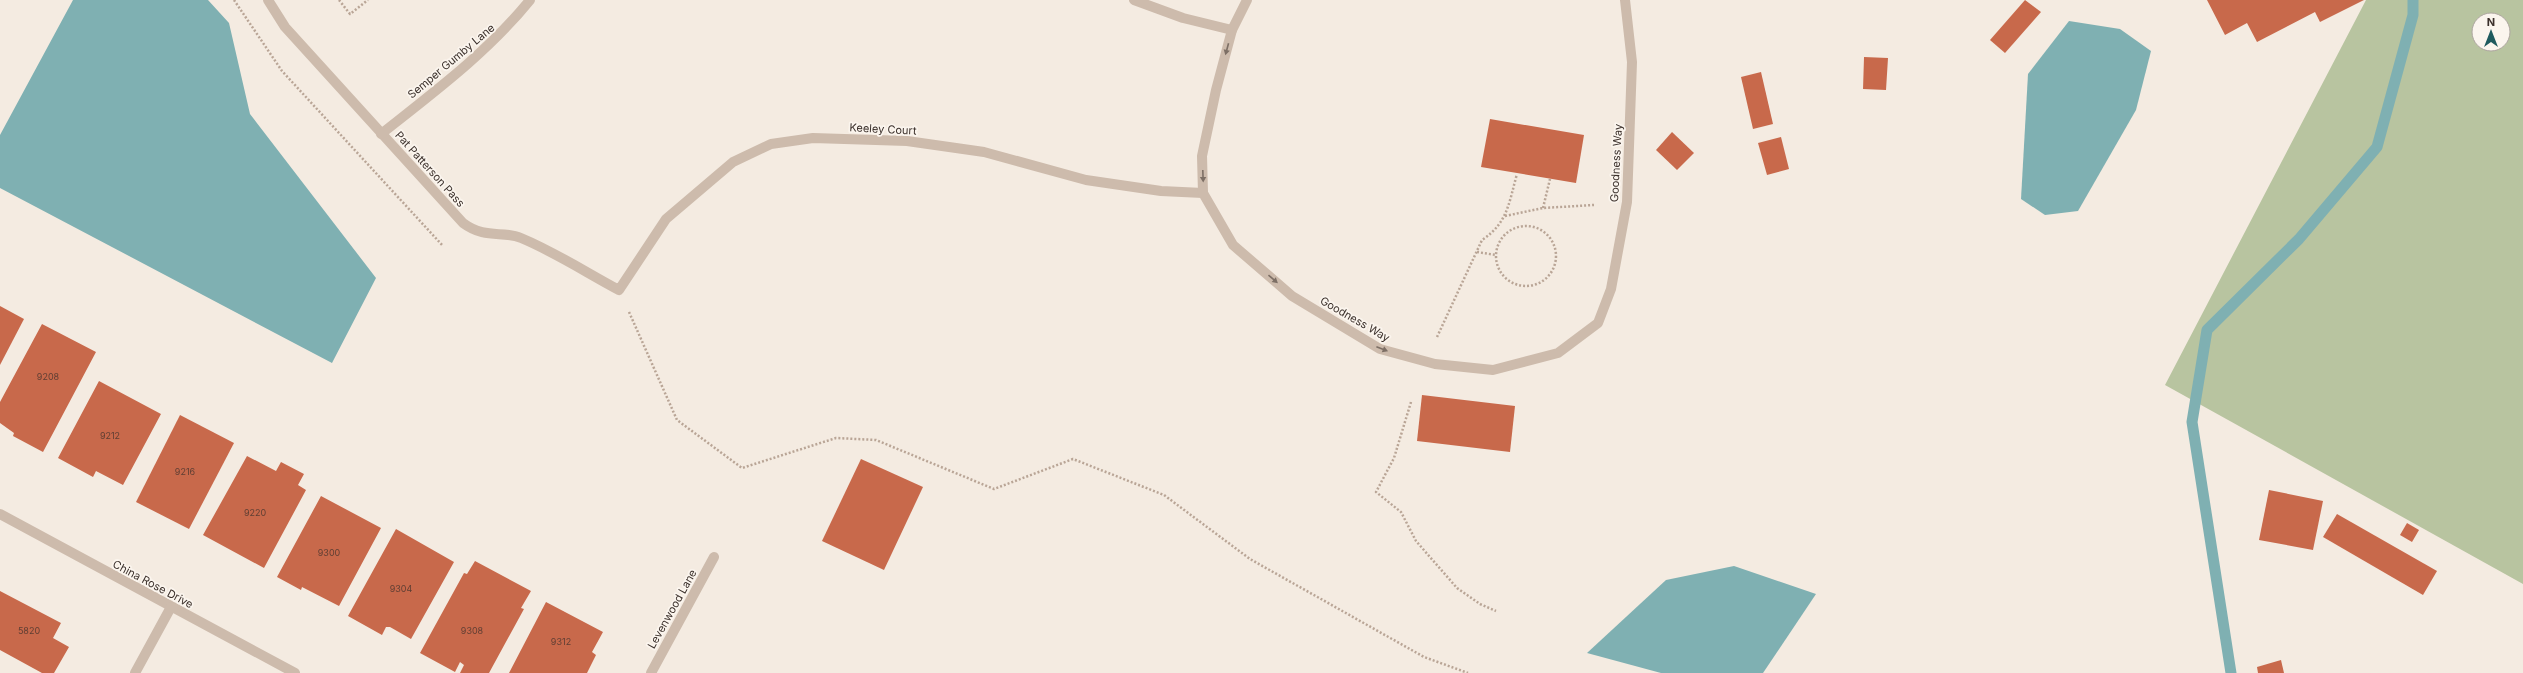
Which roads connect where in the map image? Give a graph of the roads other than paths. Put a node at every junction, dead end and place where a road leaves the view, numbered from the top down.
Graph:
1 (268, 0) edge
2 (530, 0) edge
3 (1134, 0) edge
4 (1247, 0) edge
5 (1625, 0) edge
6 (1232, 30) junction
7 (381, 134) junction
8 (1203, 194) junction
9 (619, 290) joint
10 (0, 514) edge
11 (714, 557) dead end
12 (171, 607) junction
13 (135, 673) edge
14 (295, 673) edge
15 (651, 673) edge

1 - 7 street, Pat Patterson Pass
2 - 7 street, Semper Gumby Lane
3 - 6 street
4 - 6 street, Goodness Way
8 -> 5 street, Goodness Way
6 -> 8 street, Goodness Way
7 - 9 street, Pat Patterson Pass
8 - 9 street, Keeley Court
10 - 12 street, China Rose Drive
11 - 15 street, Levenwood Lane
12 - 13 street
12 - 14 street, China Rose Drive

